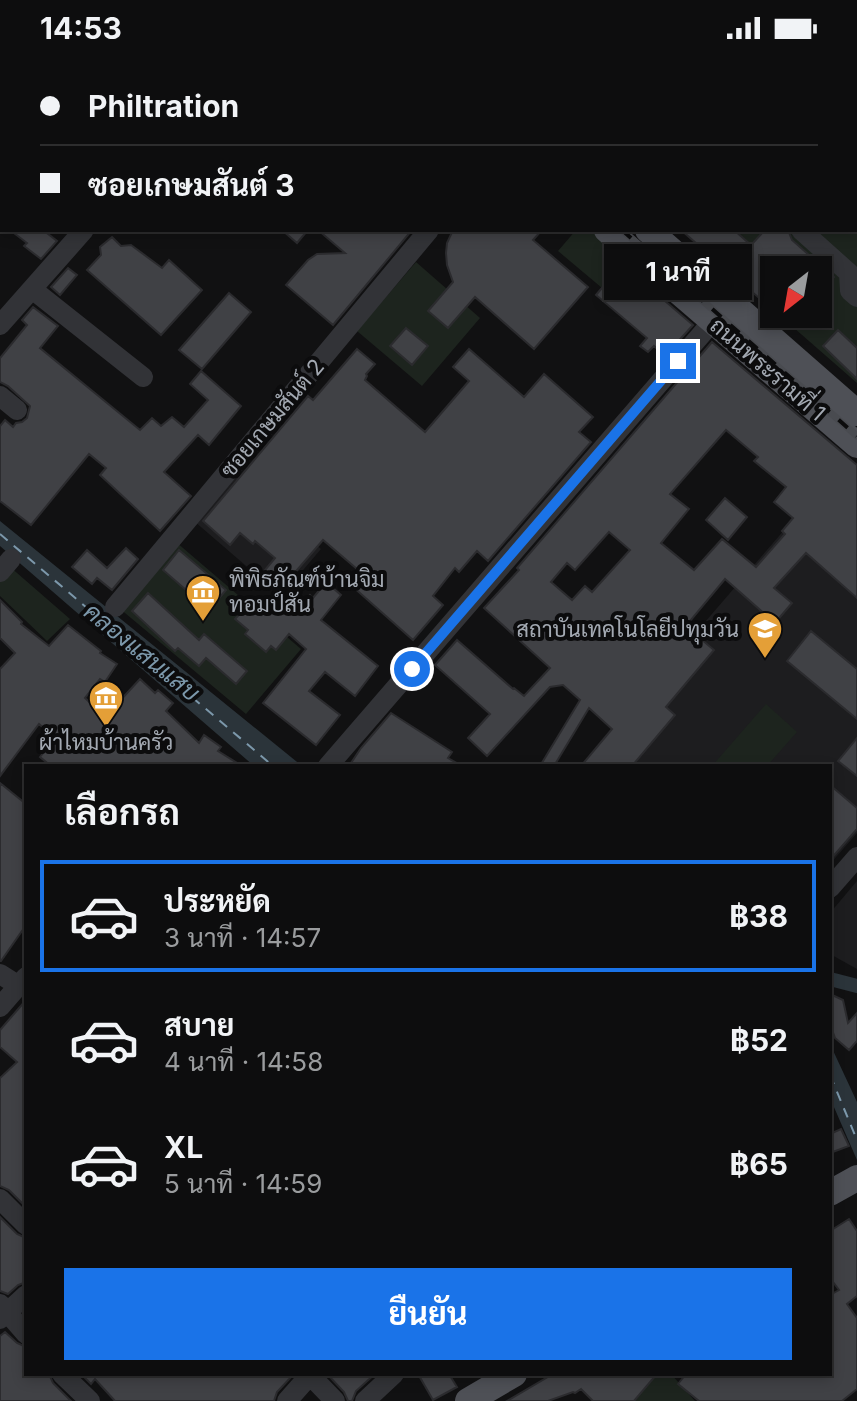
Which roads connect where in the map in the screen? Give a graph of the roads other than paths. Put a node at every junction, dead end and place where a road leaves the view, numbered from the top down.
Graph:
1 (427, 232) edge
2 (609, 232) edge
3 (650, 232) edge
4 (804, 232) edge
5 (72, 234) edge
6 (853, 268) edge
7 (32, 289) junction
8 (857, 297) edge
9 (713, 321) junction
10 (0, 325) edge
11 (143, 377) dead end
12 (0, 396) edge
13 (17, 410) dead end
14 (857, 413) edge
15 (857, 445) edge
16 (115, 607) dead end
17 (330, 764) edge
18 (857, 857) edge
19 (832, 886) edge
20 (0, 974) edge
21 (22, 982) edge
22 (0, 1007) edge
23 (0, 1199) edge
24 (24, 1223) edge
25 (24, 1296) edge
26 (3, 1312) edge
27 (24, 1332) edge
28 (64, 1376) edge
29 (309, 1376) edge
30 (311, 1376) edge
31 (392, 1376) edge
32 (511, 1376) edge
33 (90, 1401) edge
34 (287, 1401) edge
35 (334, 1401) edge
36 (365, 1401) edge
37 (468, 1401) edge

1 - 16 street, ซอยเกษมสันต์ 2
2 - 9 main road, ถนนพระรามที่ 1
3 - 14 main road, ถนนพระรามที่ 1
4 - 6 street
5 - 7 street
6 - 8 street
7 - 10 street
7 - 11 street
9 - 15 main road, ถนนพระรามที่ 1
9 - 17 street
12 - 13 street
18 - 19 street
20 - 21 street
21 - 22 street
23 - 24 street
25 - 26 street
26 - 27 street
28 - 33 street
29 - 34 street
30 - 35 street
31 - 36 street
32 - 37 main road

